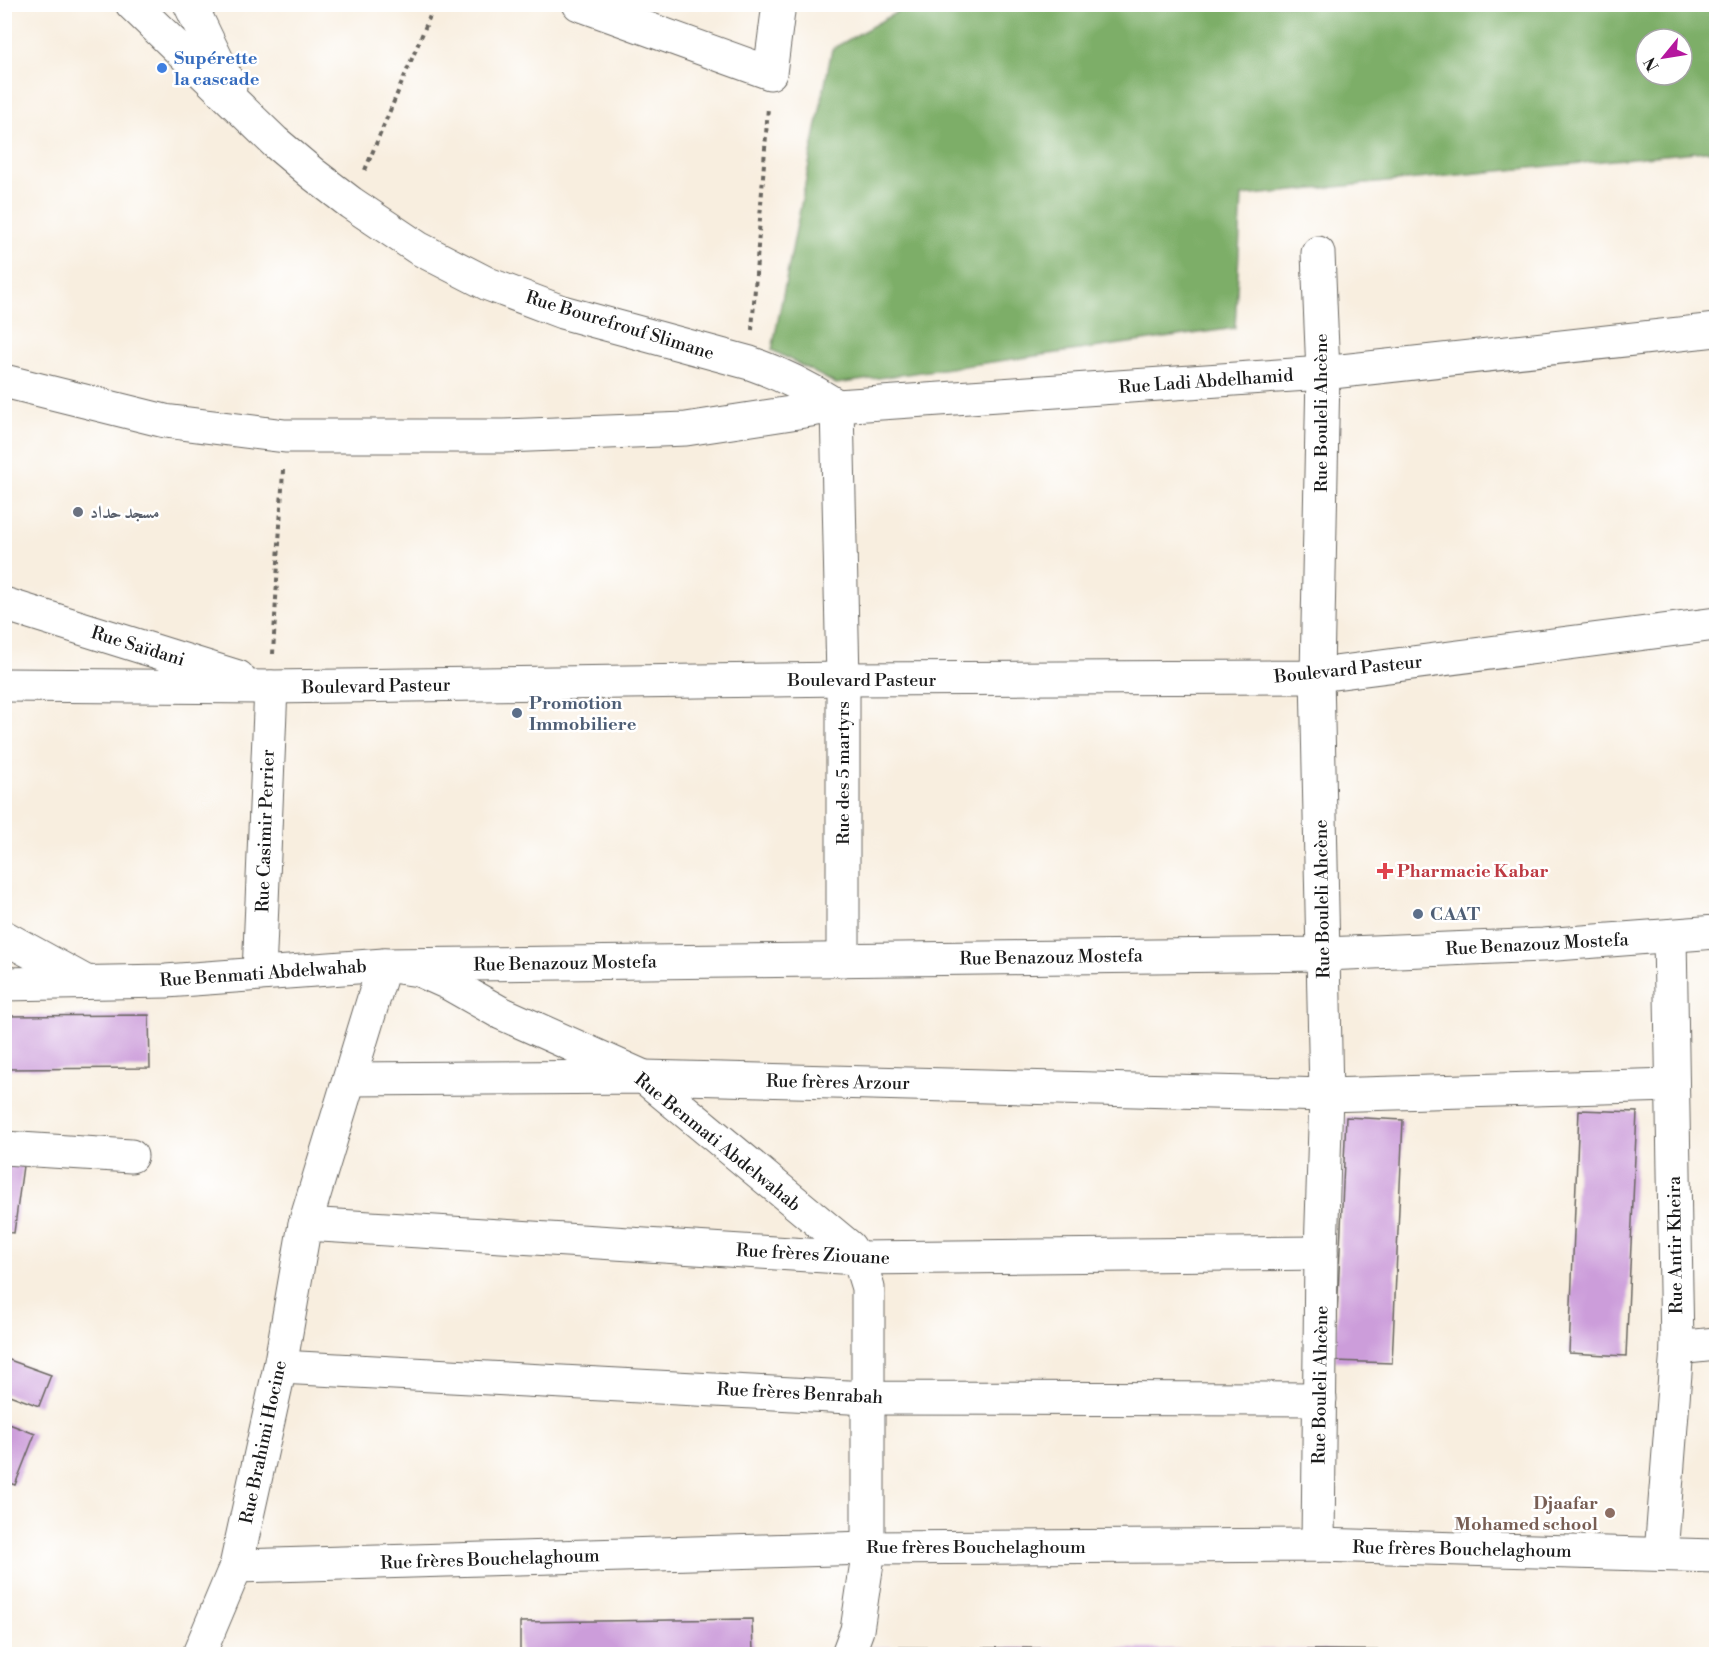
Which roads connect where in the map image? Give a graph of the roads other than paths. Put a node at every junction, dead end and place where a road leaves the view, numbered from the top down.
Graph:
1 (132, 4) edge
2 (190, 4) edge
3 (579, 4) edge
4 (779, 4) edge
5 (240, 107) junction
6 (1318, 253) dead end
7 (1716, 330) edge
8 (1323, 373) junction
9 (4, 381) edge
10 (837, 406) junction
11 (4, 604) edge
12 (1716, 624) edge
13 (1317, 675) junction
14 (843, 679) junction
15 (4, 685) edge
16 (271, 687) junction
17 (1716, 932) edge
18 (1670, 936) junction
19 (4, 937) edge
20 (1324, 954) junction
21 (843, 960) junction
22 (384, 964) junction
23 (259, 974) junction
24 (88, 982) junction
25 (4, 984) edge
26 (644, 1077) junction
27 (350, 1079) junction
28 (1672, 1084) junction
29 (1326, 1095) junction
30 (4, 1148) edge
31 (131, 1156) dead end
32 (305, 1224) junction
33 (1321, 1253) junction
34 (857, 1258) junction
35 (1716, 1344) edge
36 (1677, 1348) junction
37 (280, 1367) junction
38 (867, 1398) junction
39 (1320, 1399) junction
40 (1318, 1545) junction
41 (868, 1548) junction
42 (1661, 1554) junction
43 (1716, 1556) edge
44 (236, 1566) junction
45 (199, 1654) edge
46 (848, 1654) edge

1 - 5 street, Rue Bourefrouf Slimane
2 - 5 street
3 - 4 street
5 - 10 street, Rue Bourefrouf Slimane
6 - 8 street, Rue Bouleli Ahcène
7 - 8 street, Rue Ladi Abdelhamid
8 - 10 street, Rue Ladi Abdelhamid
8 - 13 street, Rue Bouleli Ahcène
9 - 10 street, Rue Ladi Abdelhamid
10 - 14 street, Rue des 5 martyrs
11 - 16 street, Rue Saïdani
12 - 13 street, Boulevard Pasteur
13 - 14 street, Boulevard Pasteur
13 - 20 street, Rue Bouleli Ahcène
14 - 16 street, Boulevard Pasteur
14 - 21 street, Rue des 5 martyrs
15 - 16 street, Boulevard Pasteur
16 - 23 street, Rue Casimir Perrier
17 - 18 street, Rue Benazouz Mostefa
18 - 20 street, Rue Benazouz Mostefa
18 - 28 street, Rue Antir Kheira
19 - 24 street
20 - 21 street, Rue Benazouz Mostefa
20 - 29 street, Rue Bouleli Ahcène
21 - 22 street, Rue Benazouz Mostefa
22 - 23 street, Rue Benmati Abdelwahab
22 - 26 street, Rue Benmati Abdelwahab
22 - 27 street, Rue Brahimi Hocine
23 - 24 street, Rue Benmati Abdelwahab
24 - 25 street, Rue Benmati Abdelwahab
26 - 27 street, Rue frères Arzour
26 - 29 street, Rue frères Arzour
26 - 34 street, Rue Benmati Abdelwahab
27 - 32 street, Rue Brahimi Hocine
28 - 29 street, Rue frères Arzour
28 - 36 street, Rue Antir Kheira
29 - 33 street, Rue Bouleli Ahcène
30 - 31 street
32 - 34 street, Rue frères Ziouane
32 - 37 street, Rue Brahimi Hocine
33 - 34 street, Rue frères Ziouane
33 - 39 street, Rue Bouleli Ahcène
34 - 38 street, Rue Benmati Abdelwahab
35 - 36 street
36 - 42 street, Rue Antir Kheira
37 - 38 street, Rue frères Benrabah
37 - 44 street, Rue Brahimi Hocine
38 - 39 street, Rue frères Benrabah
38 - 41 street, Rue Benmati Abdelwahab
39 - 40 street, Rue Bouleli Ahcène
40 - 41 street, Rue frères Bouchelaghoum
40 - 42 street, Rue frères Bouchelaghoum
41 - 44 street, Rue frères Bouchelaghoum
41 - 46 street, Rue Benmati Abdelwahab
42 - 43 street, Rue frères Bouchelaghoum
44 - 45 street, Rue Brahimi Hocine

